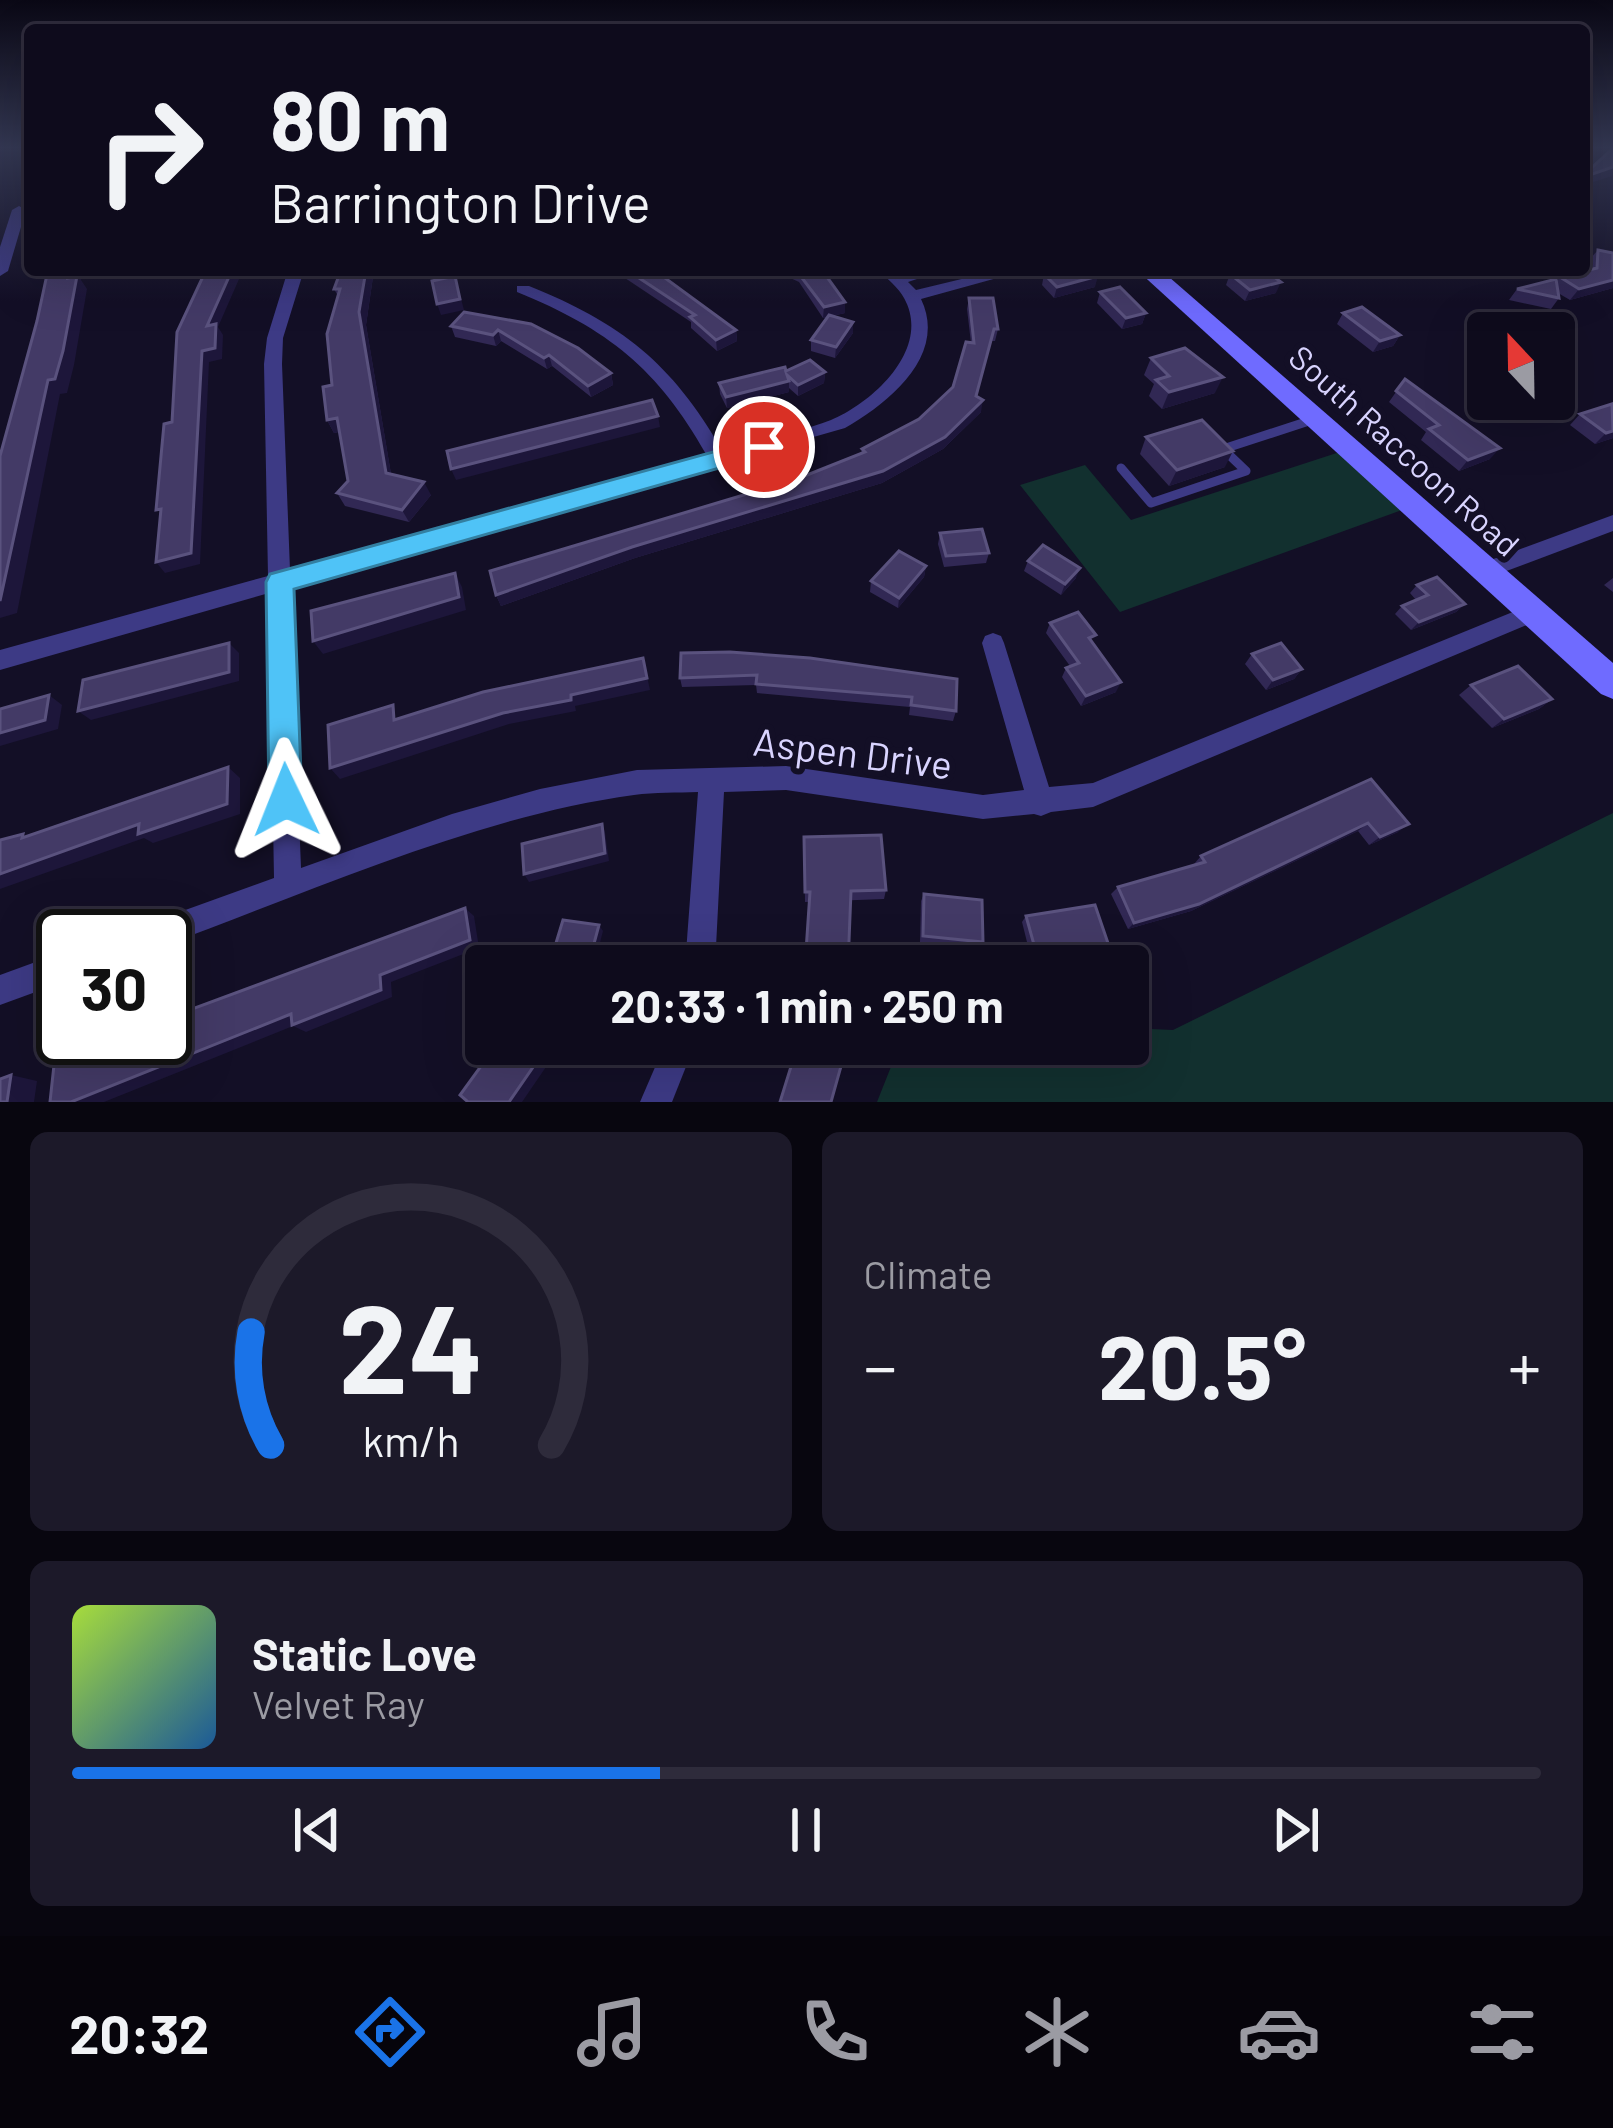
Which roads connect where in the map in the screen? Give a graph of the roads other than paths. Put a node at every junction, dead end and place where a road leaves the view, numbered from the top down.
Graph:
1 (24, 208) edge
2 (0, 213) edge
3 (0, 271) edge
4 (294, 276) edge
5 (958, 276) edge
6 (1155, 276) edge
7 (899, 282) edge
8 (523, 289) dead end
9 (1315, 419) junction
10 (718, 459) junction
11 (1121, 468) dead end
12 (1613, 523) edge
13 (1485, 571) junction
14 (280, 582) junction
15 (1533, 613) junction
16 (992, 643) dead end
17 (0, 660) edge
18 (1613, 684) edge
19 (712, 778) junction
20 (1041, 803) junction
21 (288, 887) junction
22 (192, 921) edge
23 (701, 945) edge
24 (36, 977) edge
25 (0, 990) edge
26 (671, 1065) edge
27 (656, 1102) edge

1 - 2 street
1 - 3 street
4 - 14 street
5 - 7 street
6 - 9 street, South Raccoon Road
7 - 10 street
8 - 10 street
9 - 11 lane
9 - 13 street, South Raccoon Road
10 - 14 street
12 - 13 street
13 - 15 street, South Raccoon Road
14 - 17 street
14 - 21 street
15 - 18 street, South Raccoon Road
15 - 20 street, Aspen Drive
16 - 20 street
19 - 20 street, Aspen Drive
19 - 21 street, Aspen Drive
19 - 23 street
21 - 22 street, Aspen Drive
24 - 25 street
26 - 27 street

